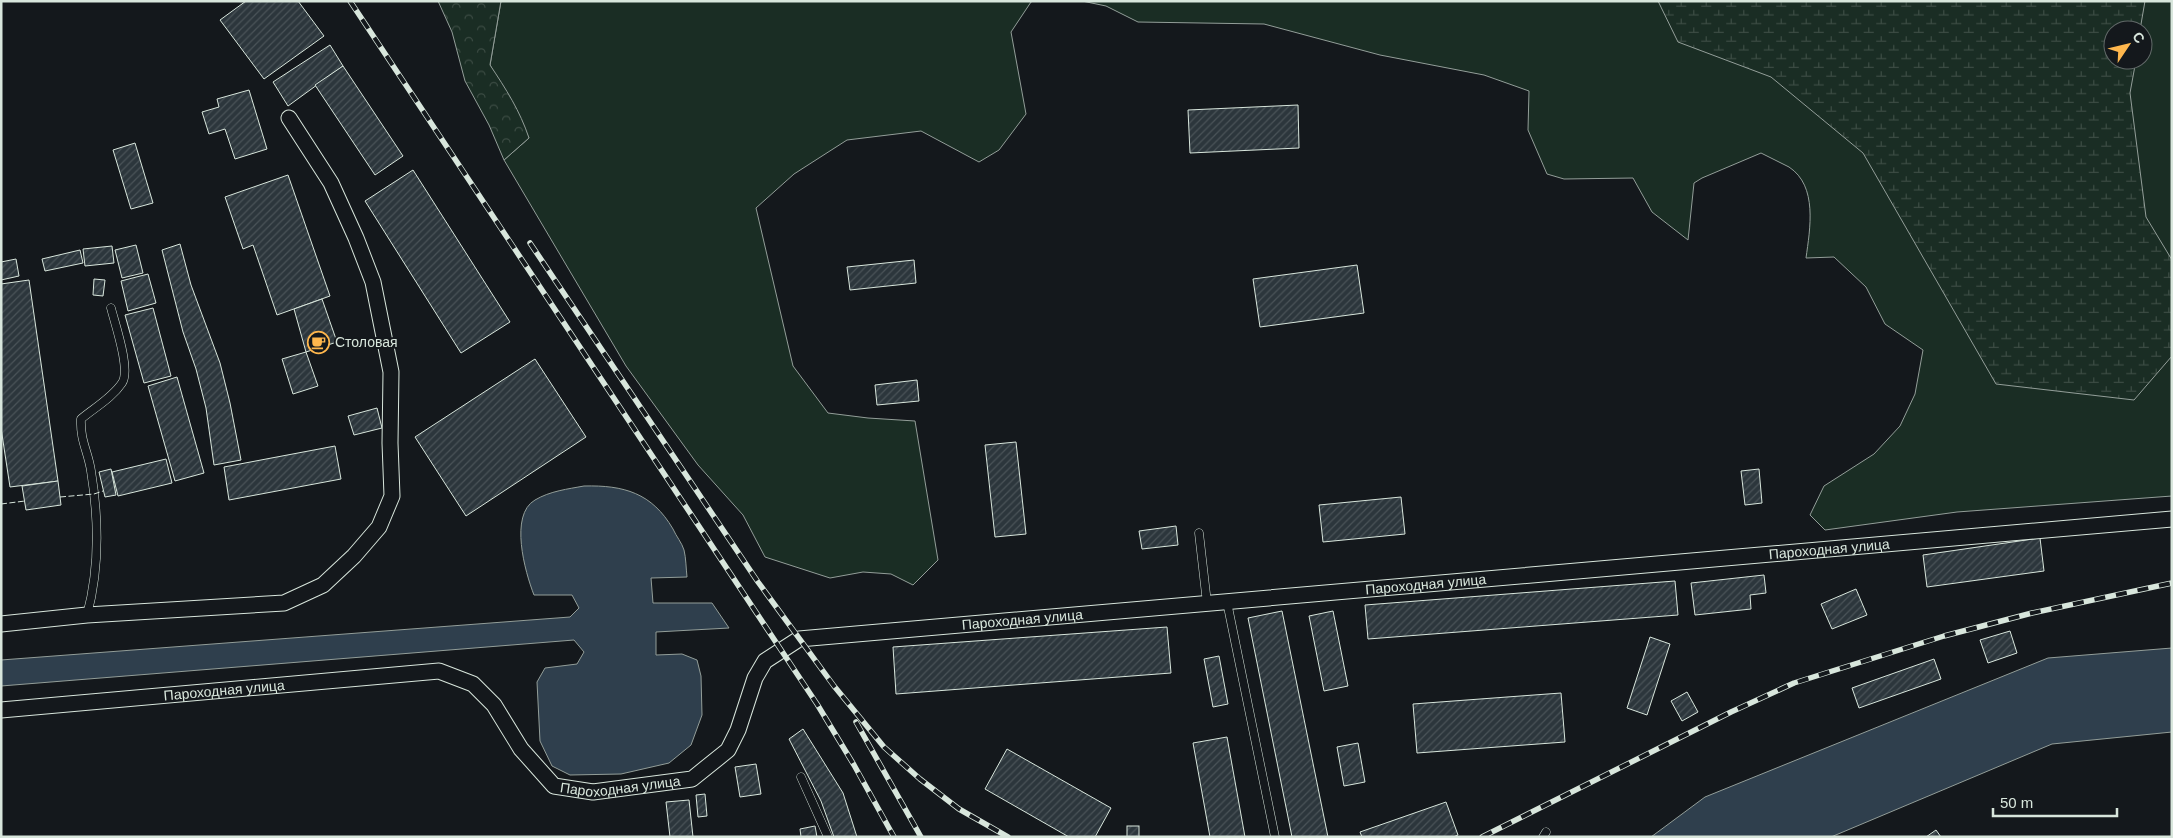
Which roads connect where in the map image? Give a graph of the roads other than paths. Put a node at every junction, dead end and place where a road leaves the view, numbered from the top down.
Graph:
1 (288, 118) dead end
2 (111, 308) dead end
3 (2172, 520) edge
4 (1199, 534) dead end
5 (1227, 602) junction
6 (1207, 604) junction
7 (87, 615) junction
8 (1, 624) edge
9 (1, 710) edge
10 (801, 777) dead end
11 (828, 837) edge
12 (1275, 837) edge

1 - 7 street
2 - 7 lane
3 - 5 street, Пароходная улица
4 - 6 lane
5 - 6 street, Пароходная улица
5 - 12 lane
6 - 9 street, Пароходная улица
7 - 8 street
10 - 11 lane

